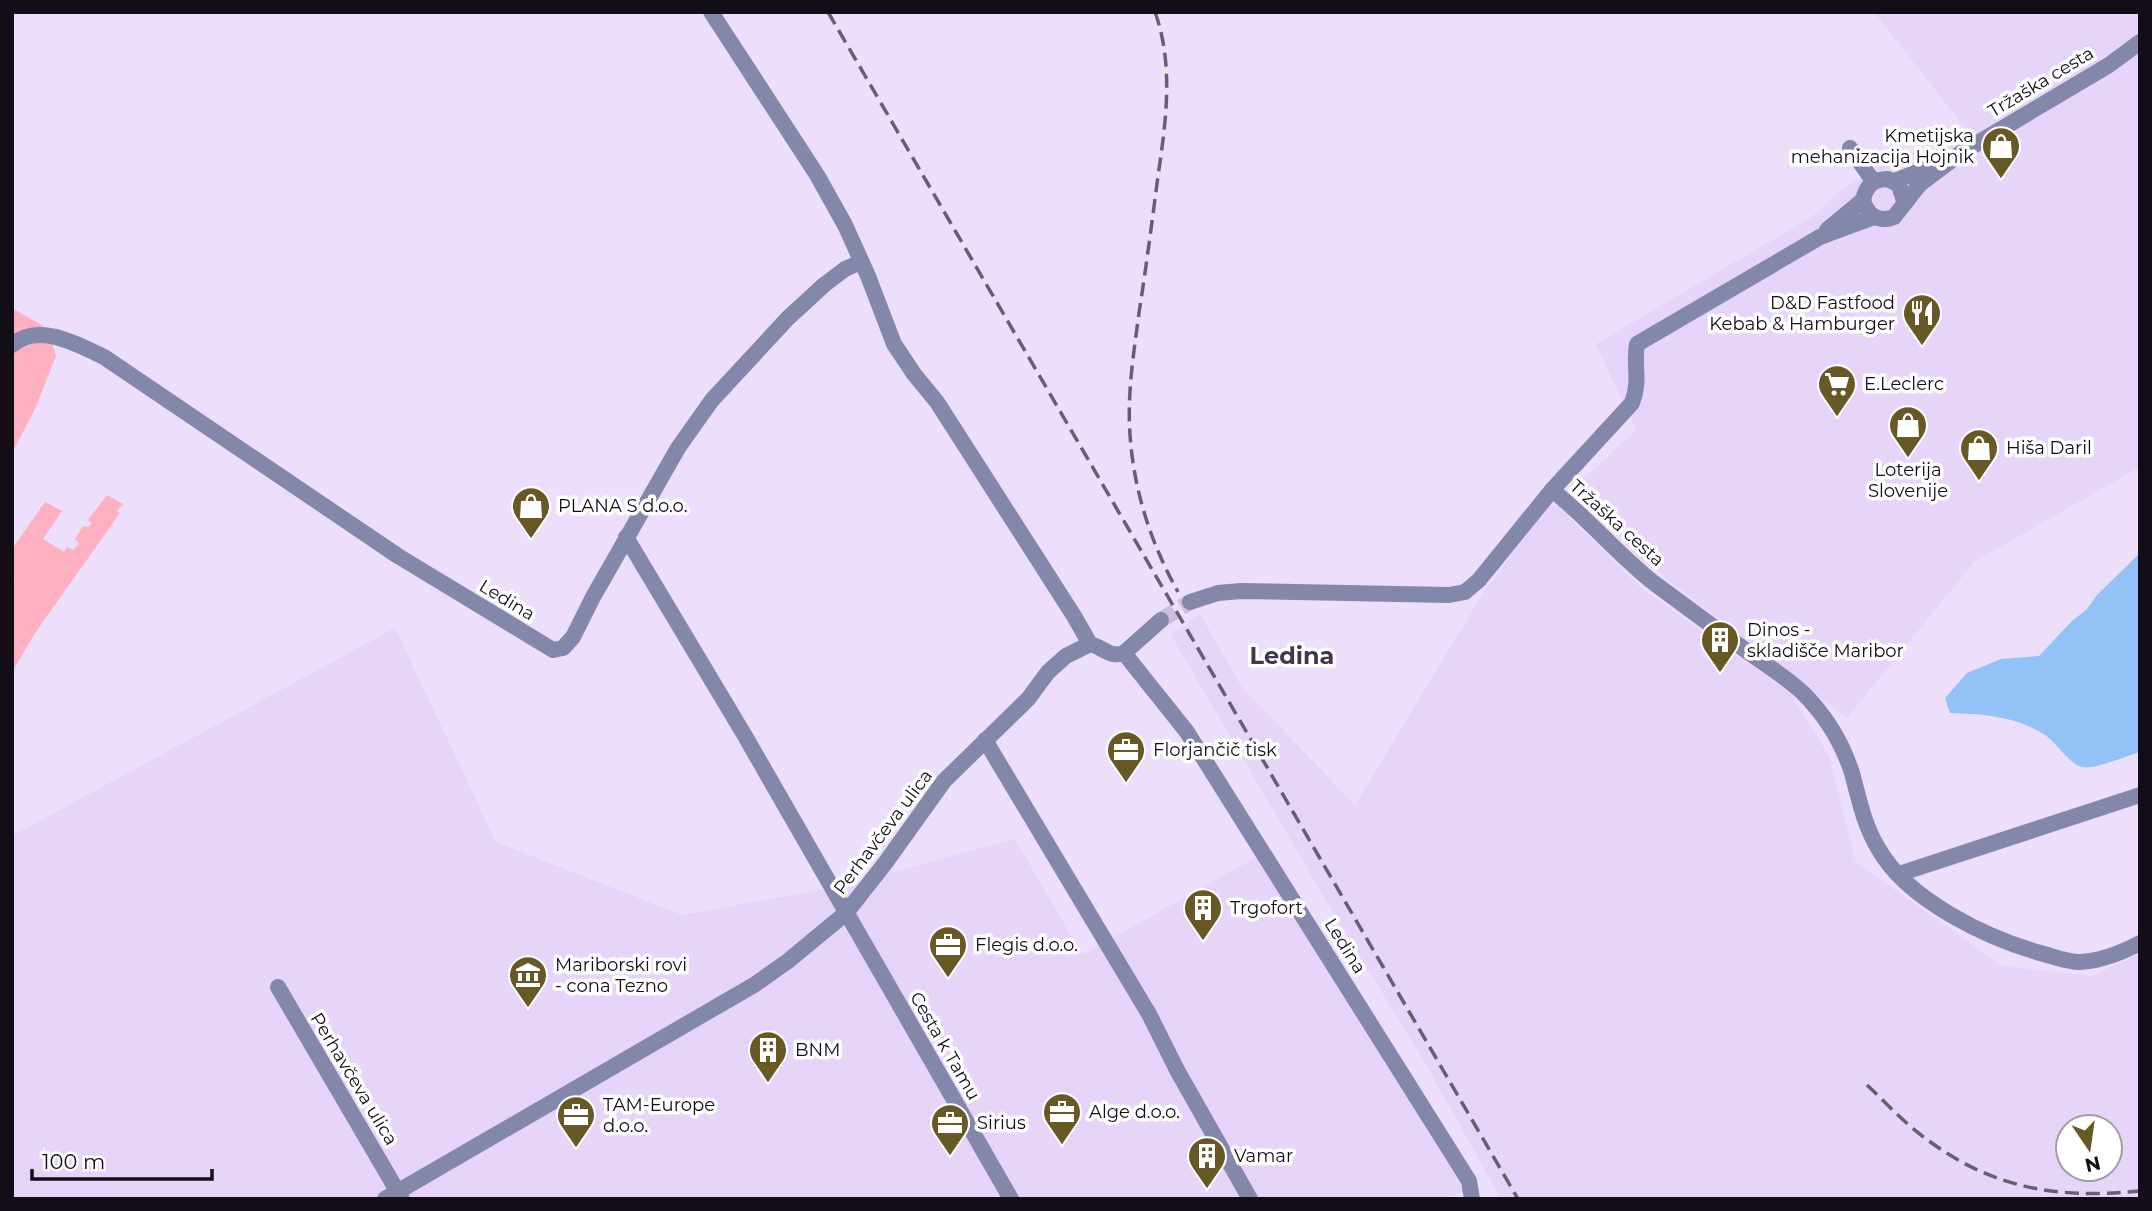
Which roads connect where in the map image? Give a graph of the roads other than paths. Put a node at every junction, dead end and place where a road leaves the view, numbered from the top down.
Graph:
1 (711, 12) edge
2 (2140, 43) edge
3 (1850, 148) dead end
4 (1961, 153) junction
5 (1873, 181) junction
6 (1895, 181) junction
7 (1863, 200) junction
8 (1904, 201) junction
9 (1874, 217) junction
10 (1820, 237) junction
11 (861, 262) junction
12 (12, 345) edge
13 (1552, 490) junction
14 (626, 537) junction
15 (1190, 601) tunnel mouth
16 (1161, 620) tunnel mouth
17 (1090, 644) junction
18 (1124, 653) junction
19 (985, 740) junction
20 (2140, 795) edge
21 (1899, 874) junction
22 (846, 913) junction
23 (2140, 943) edge
24 (278, 987) dead end
25 (395, 1196) edge
26 (1011, 1199) edge
27 (1250, 1199) edge
28 (1472, 1199) edge

1 - 11 street
2 - 4 street, Tržaška cesta
3 - 5 street
4 - 6 street
4 - 8 street
5 - 6 street
5 - 7 street
6 - 8 street
7 - 9 street
7 - 10 street
8 - 9 street
9 - 10 street
10 - 13 street, Tržaška cesta
11 - 14 street, Ledina
11 - 17 street
12 - 14 street, Ledina
13 - 15 street
13 - 21 street, Tržaška cesta
14 - 22 street, Cesta k Tamu
16 - 18 street
17 - 18 street
17 - 19 street, Perhavčeva ulica
18 - 28 street, Ledina
19 - 22 street, Perhavčeva ulica
19 - 27 street
20 - 21 street
21 - 23 street, Tržaška cesta
22 - 25 street, Perhavčeva ulica
22 - 26 street, Cesta k Tamu
24 - 25 street, Perhavčeva ulica

